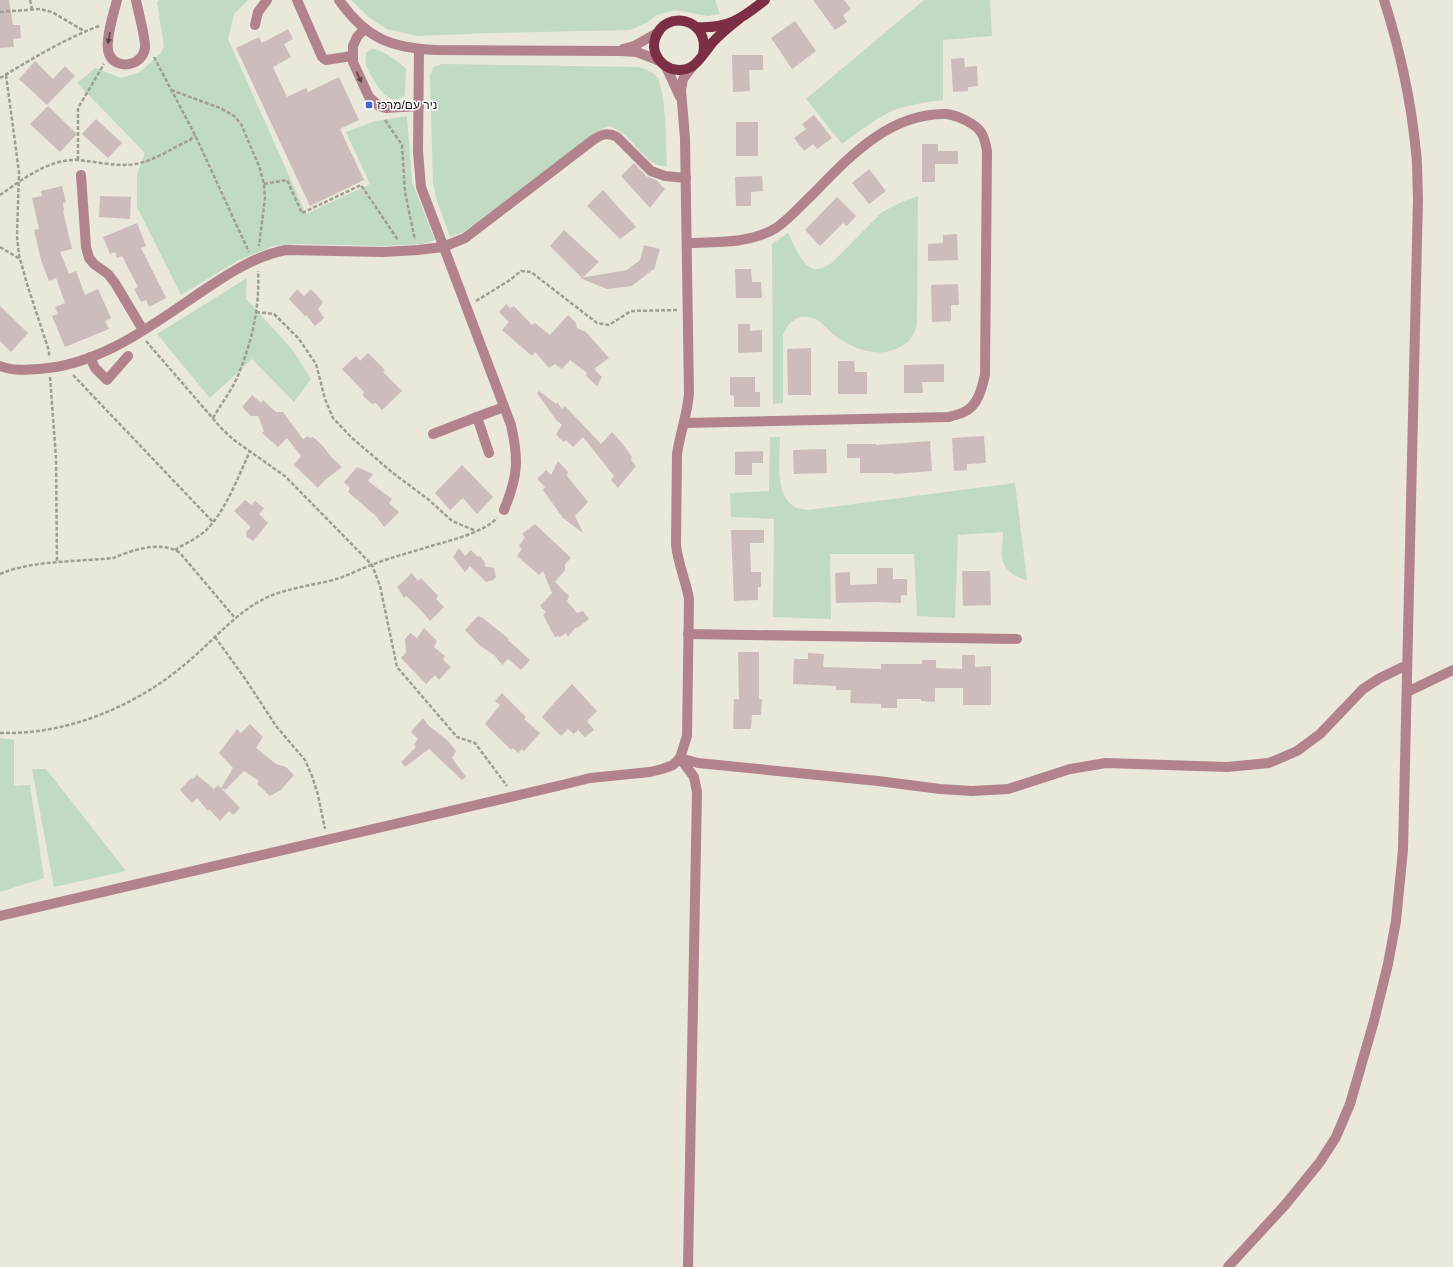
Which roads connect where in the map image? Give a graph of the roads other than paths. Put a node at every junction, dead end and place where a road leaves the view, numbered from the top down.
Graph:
1 (117, 0) edge
2 (136, 0) edge
3 (267, 0) edge
4 (297, 0) edge
5 (339, 0) edge
6 (765, 0) edge
7 (1384, 0) edge
8 (739, 19) junction
9 (255, 25) dead end
10 (696, 27) junction
11 (364, 29) junction
12 (658, 32) junction
13 (419, 49) junction
14 (618, 51) junction
15 (703, 54) junction
16 (352, 56) junction
17 (663, 64) junction
18 (692, 67) junction
19 (681, 101) junction
20 (419, 106) junction
21 (81, 175) road end
22 (686, 178) junction
23 (687, 243) junction
24 (443, 247) junction
25 (141, 331) junction
26 (128, 356) dead end
27 (90, 357) junction
28 (0, 366) edge
29 (504, 407) junction
30 (477, 416) junction
31 (685, 423) junction
32 (433, 434) dead end
33 (489, 454) dead end
34 (504, 510) road end
35 (688, 634) junction
36 (1017, 639) dead end
37 (1407, 665) junction
38 (1453, 670) edge
39 (1407, 692) junction
40 (680, 758) junction
41 (0, 916) edge
42 (688, 1267) edge
43 (1228, 1267) edge

1 -> 2 street
3 - 9 street
4 - 16 street
5 - 11 street
6 - 8 main road
7 - 37 street
8 - 10 main road
8 - 15 main road
10 - 12 main road
10 - 15 main road
11 - 13 street
11 - 16 street
12 - 14 street
12 - 17 main road
13 - 14 street
13 - 20 street
14 - 17 street
15 - 18 main road
16 -> 20 street
17 - 18 main road
17 - 19 street
18 - 19 street
19 - 22 street
20 - 24 street
21 - 25 street
22 - 23 street
22 - 24 street
23 - 31 street
23 - 31 street
24 - 25 street
24 - 29 street
25 - 27 street
26 - 27 street
27 - 28 street
29 - 30 street
29 - 34 street
30 - 32 street
30 - 33 street
31 - 35 street
35 - 36 street
35 - 40 street
37 - 39 street
37 - 40 street
38 - 39 street
39 - 43 street
40 - 41 street
40 - 42 street

